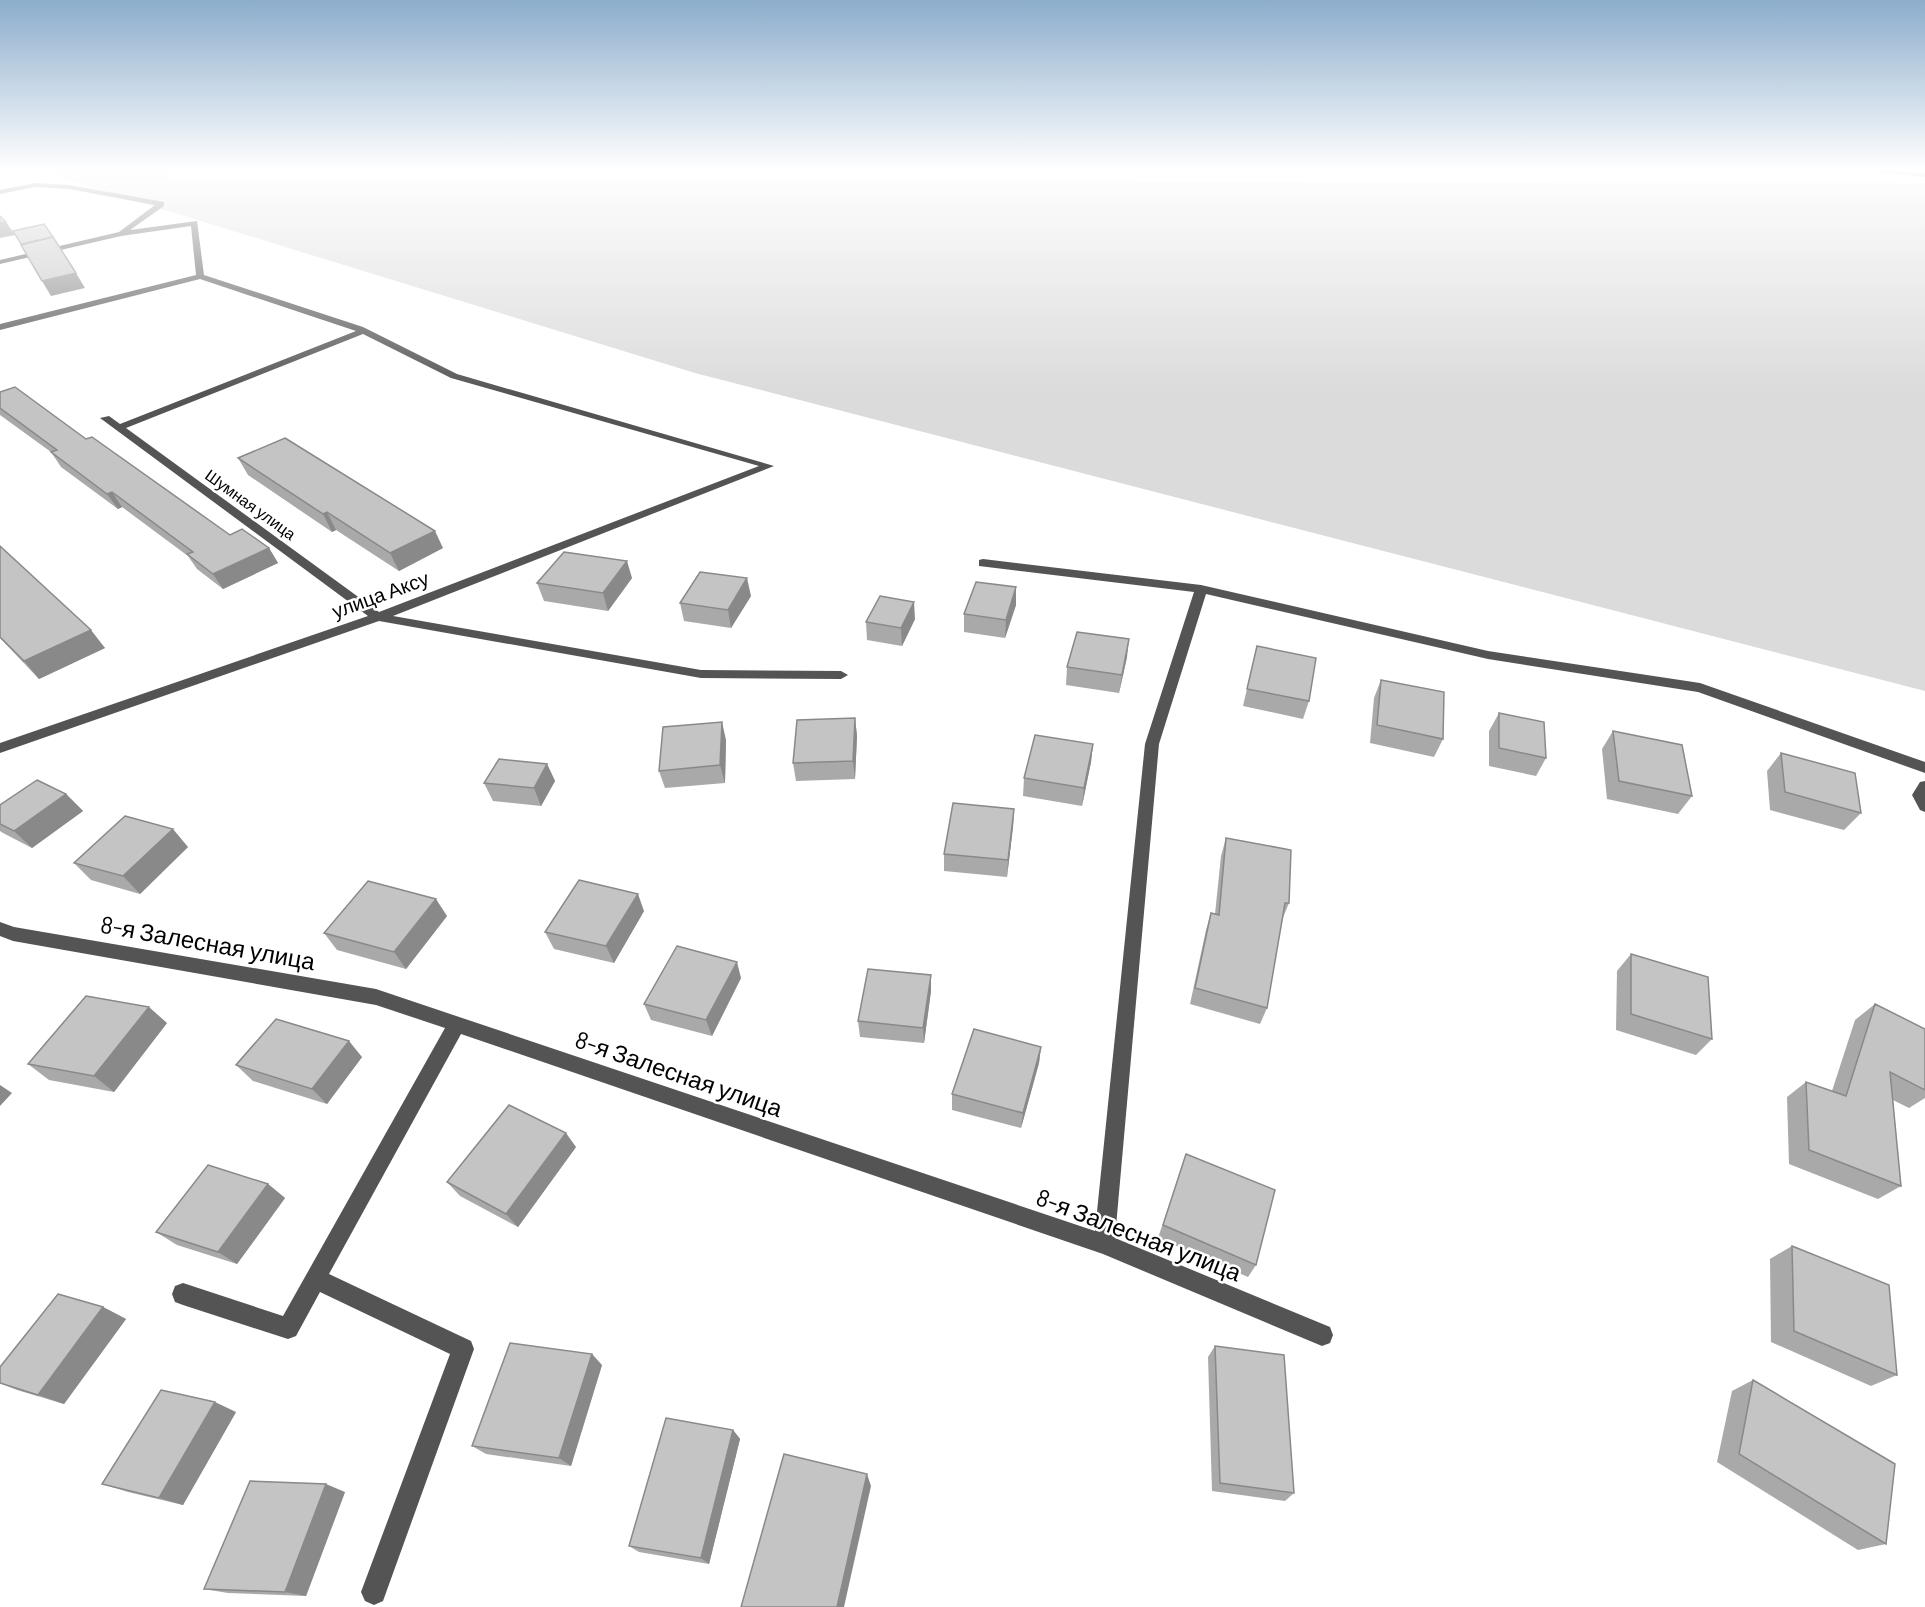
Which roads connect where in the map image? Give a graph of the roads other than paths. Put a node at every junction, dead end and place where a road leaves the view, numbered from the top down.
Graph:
1 (77, 244) edge
2 (197, 244) edge
3 (0, 262) edge
4 (201, 276) junction
5 (0, 327) edge
6 (363, 331) junction
7 (105, 418) dead end
8 (118, 428) junction
9 (983, 563) dead end
10 (1201, 589) junction
11 (378, 617) junction
12 (841, 675) dead end
13 (2, 744) edge
14 (1925, 768) edge
15 (1925, 786) edge
16 (1925, 806) edge
17 (0, 929) edge
18 (457, 1024) junction
19 (1104, 1244) junction
20 (314, 1278) junction
21 (183, 1294) dead end
22 (1322, 1335) dead end
23 (374, 1593) dead end

1 - 3 street
2 - 4 street
4 - 5 street
4 - 6 street
6 - 8 street
6 - 11 street, улица Аксу
7 - 8 street, Шумная улица
8 - 11 street, Шумная улица
9 - 10 street
10 - 14 street
10 - 19 street
11 - 12 street
11 - 13 street, улица Аксу
15 - 16 street
17 - 18 street, 8-я Залесная улица
18 - 19 street, 8-я Залесная улица
18 - 20 street
19 - 22 street, 8-я Залесная улица
20 - 21 street
20 - 23 street

